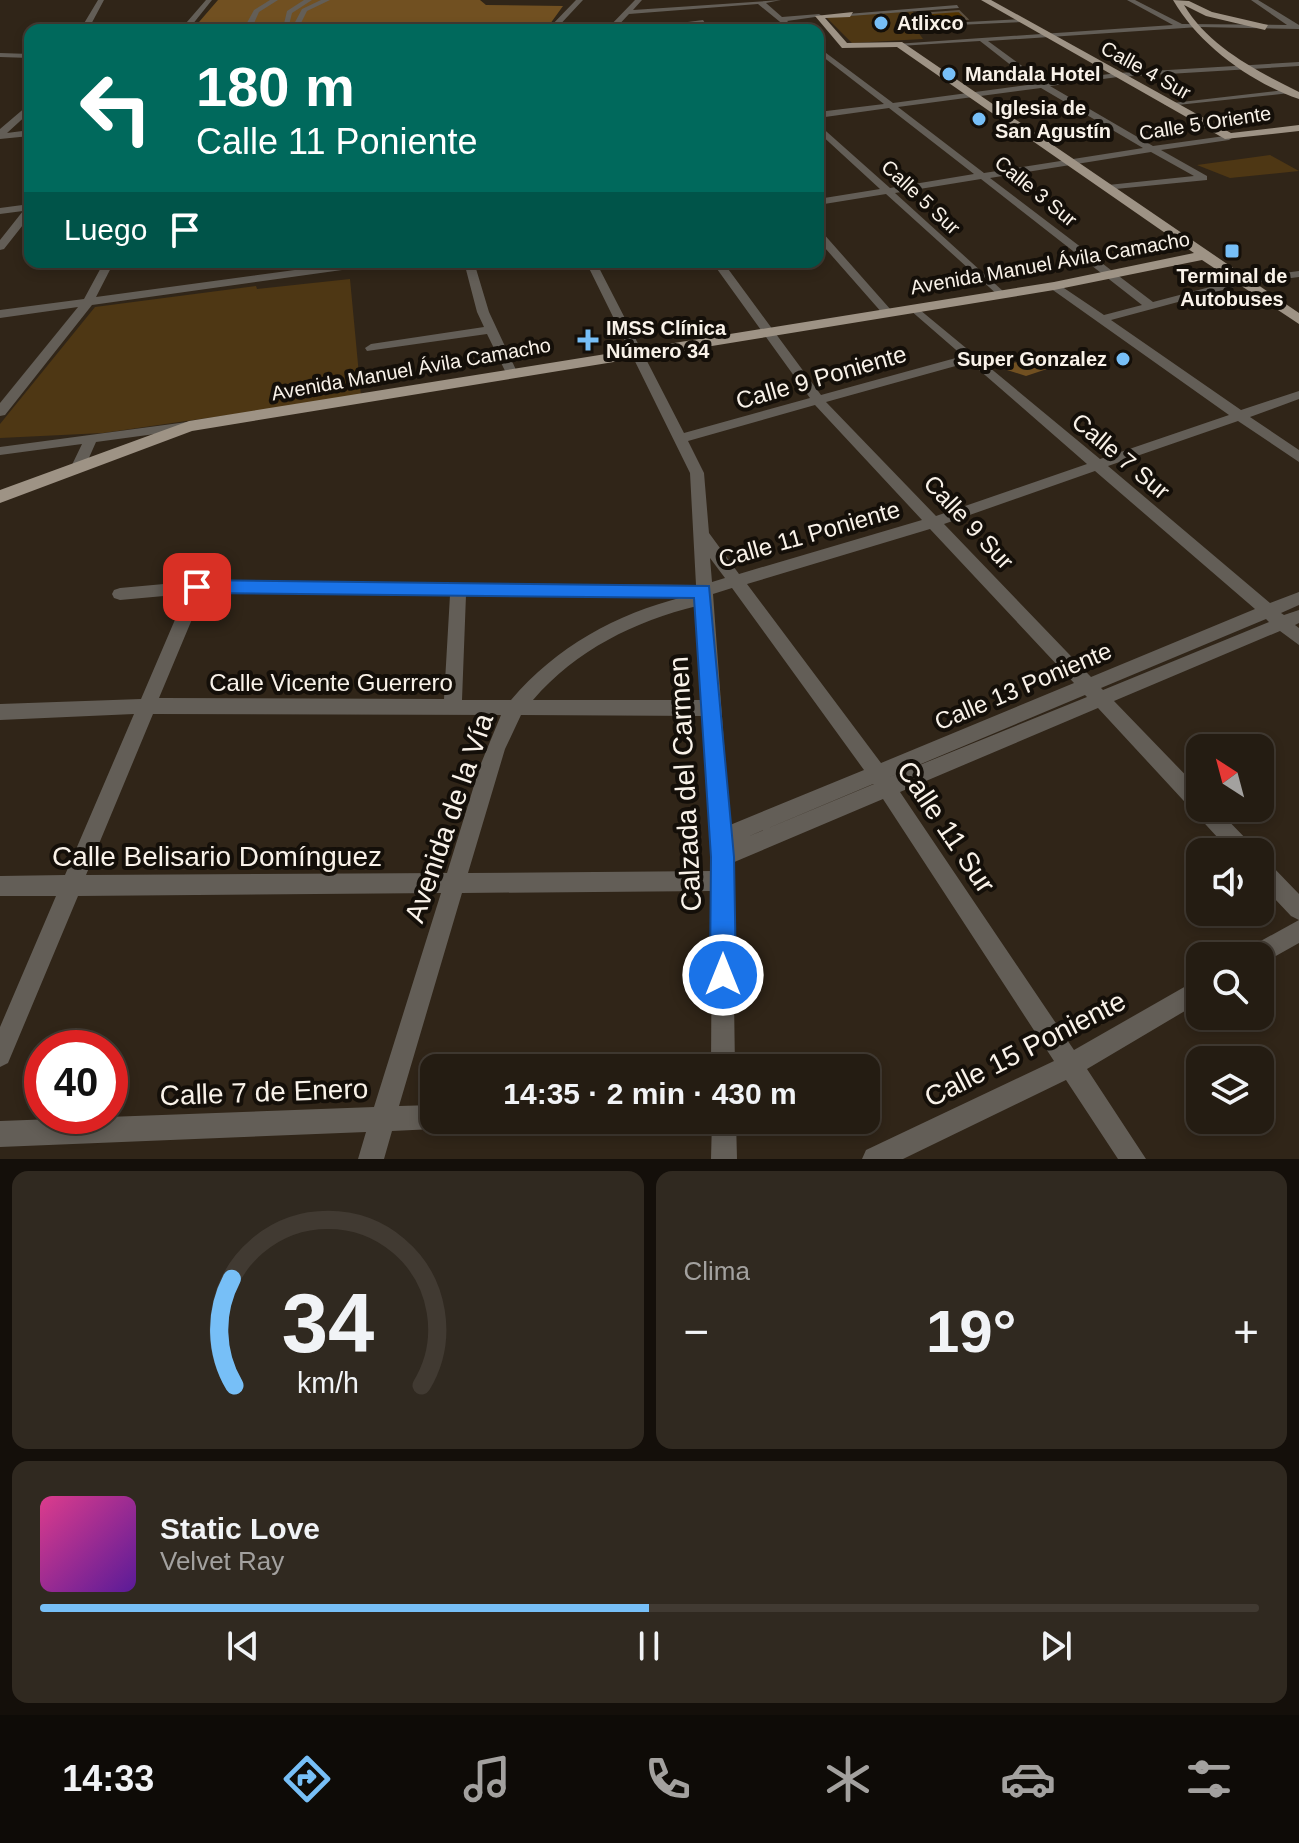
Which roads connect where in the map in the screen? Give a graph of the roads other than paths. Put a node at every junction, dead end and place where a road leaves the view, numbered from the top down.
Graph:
1 (101, 0) edge
2 (209, 0) edge
3 (275, 0) edge
4 (309, 0) edge
5 (327, 0) edge
6 (580, 0) edge
7 (639, 0) edge
8 (678, 0) edge
9 (778, 0) edge
10 (833, 0) edge
11 (947, 0) edge
12 (985, 0) edge
13 (1130, 0) edge
14 (1254, 0) edge
15 (758, 1) edge
16 (1183, 1) edge
17 (957, 7) junction
18 (686, 8) junction
19 (630, 12) junction
20 (850, 14) junction
21 (819, 16) junction
22 (780, 19) junction
23 (1022, 21) junction
24 (703, 22) junction
25 (972, 23) junction
26 (87, 24) edge
27 (189, 24) edge
28 (250, 24) edge
29 (283, 24) edge
30 (298, 24) edge
31 (555, 24) edge
32 (617, 24) edge
33 (685, 24) edge
34 (705, 24) edge
35 (786, 24) edge
36 (913, 25) dead end
37 (1199, 25) junction
38 (1181, 26) junction
39 (1268, 27) junction
40 (1298, 27) edge
41 (1047, 35) junction
42 (982, 39) junction
43 (1234, 43) junction
44 (899, 44) junction
45 (845, 46) junction
46 (824, 48) edge
47 (824, 53) edge
48 (1, 56) edge
49 (24, 56) edge
50 (1262, 64) junction
51 (1242, 65) junction
52 (1297, 65) edge
53 (1118, 75) junction
54 (1288, 76) dead end
55 (1043, 84) junction
56 (1294, 94) edge
57 (969, 95) junction
58 (1168, 104) junction
59 (894, 108) junction
60 (24, 113) edge
61 (824, 114) edge
62 (1299, 128) edge
63 (24, 133) edge
64 (824, 133) edge
65 (0, 135) edge
66 (1229, 137) junction
67 (1155, 150) junction
68 (1070, 162) junction
69 (984, 175) junction
70 (1108, 188) junction
71 (887, 191) junction
72 (824, 201) edge
73 (24, 209) edge
74 (0, 211) edge
75 (24, 216) edge
76 (824, 241) edge
77 (0, 247) edge
78 (1205, 255) junction
79 (106, 268) edge
80 (305, 268) edge
81 (471, 268) edge
82 (594, 268) edge
83 (721, 268) edge
84 (1299, 274) edge
85 (1111, 275) junction
86 (1244, 281) junction
87 (1059, 285) junction
88 (1000, 294) junction
89 (88, 302) junction
90 (1152, 307) junction
91 (914, 308) junction
92 (887, 312) junction
93 (0, 314) edge
94 (1107, 318) junction
95 (1299, 320) edge
96 (491, 330) junction
97 (767, 333) junction
98 (371, 348) dead end
99 (638, 352) junction
100 (971, 358) junction
101 (511, 372) junction
102 (1299, 395) edge
103 (819, 402) junction
104 (0, 412) edge
105 (1244, 414) junction
106 (189, 426) junction
107 (682, 438) junction
108 (91, 439) junction
109 (1299, 445) edge
110 (0, 451) edge
111 (1299, 457) edge
112 (1097, 465) junction
113 (77, 469) junction
114 (0, 497) edge
115 (934, 522) junction
116 (701, 540) junction
117 (735, 580) junction
118 (197, 587) junction
119 (458, 589) junction
120 (120, 594) dead end
121 (703, 594) junction
122 (1299, 598) edge
123 (1267, 610) junction
124 (1290, 620) edge
125 (1299, 638) edge
126 (1086, 685) junction
127 (1100, 699) junction
128 (146, 706) junction
129 (453, 706) junction
130 (517, 706) junction
131 (711, 708) junction
132 (0, 712) edge
133 (882, 781) junction
134 (1186, 789) edge
135 (1217, 822) edge
136 (1232, 838) edge
137 (722, 847) junction
138 (723, 881) junction
139 (74, 883) junction
140 (1274, 883) edge
141 (454, 884) junction
142 (0, 886) edge
143 (1299, 909) edge
144 (1299, 931) edge
145 (1274, 946) edge
146 (1186, 997) edge
147 (723, 1054) edge
148 (0, 1055) edge
149 (1071, 1065) junction
150 (383, 1117) junction
151 (420, 1117) edge
152 (0, 1134) edge
153 (724, 1134) edge
154 (371, 1159) edge
155 (724, 1159) edge
156 (875, 1159) edge
157 (1133, 1159) edge

1 - 26 street
2 - 27 street
3 - 28 street
4 - 29 street
5 - 30 street
6 - 31 street
7 - 19 street
8 - 18 street
9 - 15 street
10 - 20 main road
11 - 17 street
12 - 23 main road, Calle 4 Sur
13 - 38 street
14 - 40 street
15 - 18 street
15 - 22 street
16 - 37 main road
16 - 39 main road
17 - 20 street
17 - 25 street
18 - 19 street
18 - 24 street
19 - 32 street
20 - 21 main road
21 - 22 street
21 - 45 main road
22 - 35 street
23 - 25 street
23 - 41 main road, Calle 4 Sur
24 - 33 street
24 - 34 street
25 - 36 street
37 - 38 street
37 - 39 street
37 - 43 main road
37 - 51 main road
38 - 41 street
39 - 40 street
39 - 43 main road
41 - 42 street
41 - 53 main road, Calle 4 Sur
42 - 44 street
42 - 55 street
43 - 50 main road
44 - 45 main road
44 - 57 main road
45 - 46 street
47 - 59 street, Calle 3 Sur
48 - 49 street
50 - 51 street
50 - 52 street
50 - 54 main road
51 - 53 street
51 - 56 main road
53 - 55 street
53 - 58 main road, Calle 4 Sur
55 - 57 street
55 - 67 street
56 - 58 street
57 - 59 street
57 - 68 main road
58 - 66 main road, Calle 4 Sur
59 - 61 street
59 - 69 street, Calle 3 Sur
60 - 65 street
62 - 66 main road, Calle 5 Oriente
63 - 65 street
64 - 71 street, Calle 5 Sur
66 - 67 street, Calle 5 Oriente
67 - 68 street, Calle 5 Oriente
67 - 70 street
68 - 69 street, Calle 5 Oriente
68 - 70 main road
69 - 71 street, Calle 5 Oriente
69 - 85 street, Calle 3 Sur
70 - 78 main road
71 - 72 street, Calle 5 Oriente
71 - 88 street, Calle 5 Sur
73 - 74 street
75 - 77 street
76 - 92 street
78 - 85 main road, Avenida Manuel Ávila Camacho
78 - 86 main road
79 - 89 street
80 - 89 street
81 - 96 street
82 - 99 street
83 - 97 street, Calle 9 Sur
84 - 86 street
85 - 87 main road, Avenida Manuel Ávila Camacho
85 - 90 street, Calle 3 Sur
86 - 90 street
86 - 95 main road
87 - 88 main road, Avenida Manuel Ávila Camacho
87 - 94 street
88 - 91 main road, Avenida Manuel Ávila Camacho
89 - 93 street
89 - 104 street
90 - 94 street
91 - 92 main road, Avenida Manuel Ávila Camacho
91 - 100 street, Calle 7 Sur
92 - 97 main road, Avenida Manuel Ávila Camacho
94 - 105 street
96 - 98 street
96 - 101 street
97 - 99 main road, Avenida Manuel Ávila Camacho
97 - 103 street, Calle 9 Sur
99 - 101 main road, Avenida Manuel Ávila Camacho
99 - 107 street
100 - 103 street, Calle 9 Poniente
100 - 112 street, Calle 7 Sur
101 - 106 main road, Avenida Manuel Ávila Camacho
102 - 105 street, Calle 11 Poniente
103 - 107 street, Calle 9 Poniente
103 - 115 street, Calle 9 Sur
105 - 109 street
105 - 111 street
105 - 112 street, Calle 11 Poniente
106 - 108 street, Avenida Manuel Ávila Camacho
106 - 113 main road
107 - 116 street
108 - 110 street, Avenida Manuel Ávila Camacho
108 - 113 street
112 - 115 street, Calle 11 Poniente
112 - 123 street, Calle 7 Sur
113 - 114 main road
115 - 117 street, Calle 11 Poniente
115 - 126 street, Calle 9 Sur
116 - 117 street, Calle 11 Sur
116 - 121 street, Calzada del Carmen
117 - 121 street, Calle 11 Poniente
117 - 133 street, Calle 11 Sur
118 - 119 street, Calle 11 Poniente
118 - 120 street, Calle 11 Poniente
118 - 128 street
119 - 121 street, Calle 11 Poniente
119 - 129 street
121 - 130 street, Avenida de la Vía
121 - 131 street, Calzada del Carmen
122 - 123 street, Calle 13 Poniente
123 - 124 street, Calle 7 Sur
123 - 126 street, Calle 13 Poniente
124 - 125 street, Calle 7 Sur
124 - 127 street, Calle 13 Poniente
126 - 127 street, Calle 9 Sur
126 - 133 street, Calle 13 Poniente
127 - 133 street, Calle 13 Poniente
127 - 134 street, Calle 9 Sur
128 - 129 street, Calle Vicente Guerrero
128 - 132 street, Calle Vicente Guerrero
128 - 139 street
129 - 130 street, Calle Vicente Guerrero
130 - 131 street, Calle Vicente Guerrero
130 - 141 street, Avenida de la Vía
131 - 137 street, Calzada del Carmen
133 - 137 street, Calle 13 Poniente
133 - 149 street, Calle 11 Sur
135 - 136 street, Calle 9 Sur
137 - 138 street, Calzada del Carmen
138 - 141 street, Calle Belisario Domínguez
138 - 147 street, Calzada del Carmen
139 - 141 street, Calle Belisario Domínguez
139 - 142 street, Calle Belisario Domínguez
139 - 148 street
140 - 143 street
141 - 150 street, Avenida de la Vía
144 - 145 street
146 - 149 street, Calle 15 Poniente
149 - 156 street, Calle 15 Poniente
149 - 157 street, Calle 11 Sur
150 - 151 street, Calle 7 de Enero
150 - 152 street, Calle 7 de Enero
150 - 154 street, Avenida de la Vía
153 - 155 street

